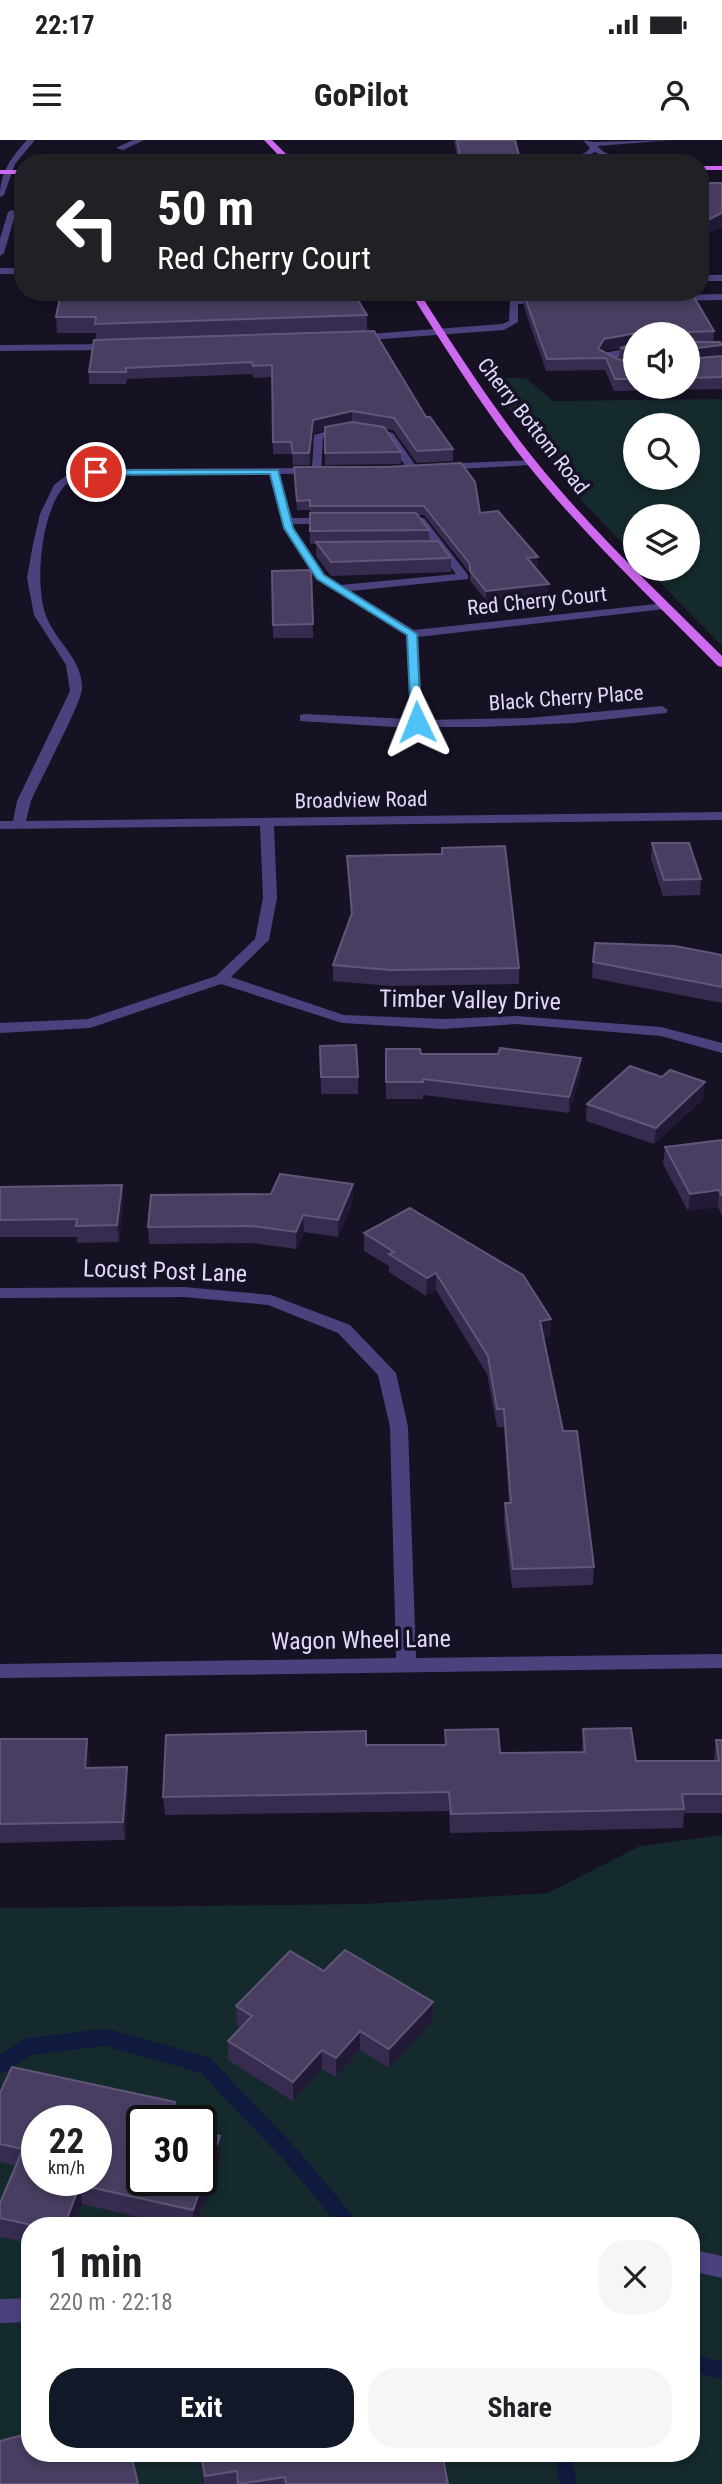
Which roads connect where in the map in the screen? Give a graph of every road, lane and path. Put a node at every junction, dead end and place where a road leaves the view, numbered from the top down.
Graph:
1 (31, 140) edge
2 (141, 140) edge
3 (268, 140) edge
4 (669, 140) edge
5 (590, 144) edge
6 (120, 148) dead end
7 (18, 154) edge
8 (282, 154) edge
9 (608, 154) edge
10 (4, 172) edge
11 (0, 195) edge
12 (0, 212) edge
13 (12, 212) joint
14 (0, 253) edge
15 (420, 301) edge
16 (537, 301) edge
17 (513, 302) joint
18 (440, 333) junction
19 (350, 339) edge
20 (121, 347) edge
21 (0, 348) edge
22 (623, 351) edge
23 (623, 367) edge
24 (531, 462) junction
25 (413, 469) junction
26 (399, 470) edge
27 (317, 471) junction
28 (330, 471) edge
29 (274, 472) junction
30 (349, 520) edge
31 (397, 520) edge
32 (287, 521) junction
33 (430, 549) edge
34 (443, 549) junction
35 (301, 550) junction
36 (314, 550) edge
37 (342, 589) junction
38 (665, 606) junction
39 (412, 634) junction
40 (722, 663) edge
41 (662, 710) dead end
42 (304, 718) dead end
43 (417, 722) junction
44 (722, 816) edge
45 (267, 822) junction
46 (19, 824) junction
47 (0, 825) edge
48 (220, 979) junction
49 (0, 1028) edge
50 (722, 1048) edge
51 (0, 1293) edge
52 (722, 1661) edge
53 (406, 1667) junction
54 (0, 1671) edge
55 (700, 2262) edge
56 (722, 2266) edge
57 (21, 2310) edge
58 (0, 2311) edge

1 - 7 street
2 - 6 street
3 - 8 main road
4 - 5 street
5 - 9 street
10 - 11 street
12 - 13 street
13 - 14 street
15 - 18 main road, Cherry Bottom Road
16 - 17 street
17 - 18 street
18 - 19 street
18 - 24 main road, Cherry Bottom Road
20 - 21 street
22 - 23 street
24 - 25 street
24 - 38 main road, Cherry Bottom Road
25 - 26 street
25 - 27 street
27 - 28 street
27 - 29 street
29 - 32 street
29 - 46 street
30 - 32 street
31 - 34 street
32 - 35 street
33 - 34 street
34 - 37 street
35 - 36 street
35 - 37 street
37 - 39 street
38 - 39 street, Red Cherry Court
38 - 40 main road, Cherry Bottom Road
39 - 43 street
41 - 43 street, Black Cherry Place
42 - 43 street, Black Cherry Place
44 - 45 street, Broadview Road
45 - 46 street, Broadview Road
45 - 48 street
46 - 47 street, Broadview Road
48 - 49 street
48 - 50 street, Timber Valley Drive
51 - 53 street, Locust Post Lane
52 - 53 street, Wagon Wheel Lane
53 - 54 street, Wagon Wheel Lane
55 - 56 street
57 - 58 street

